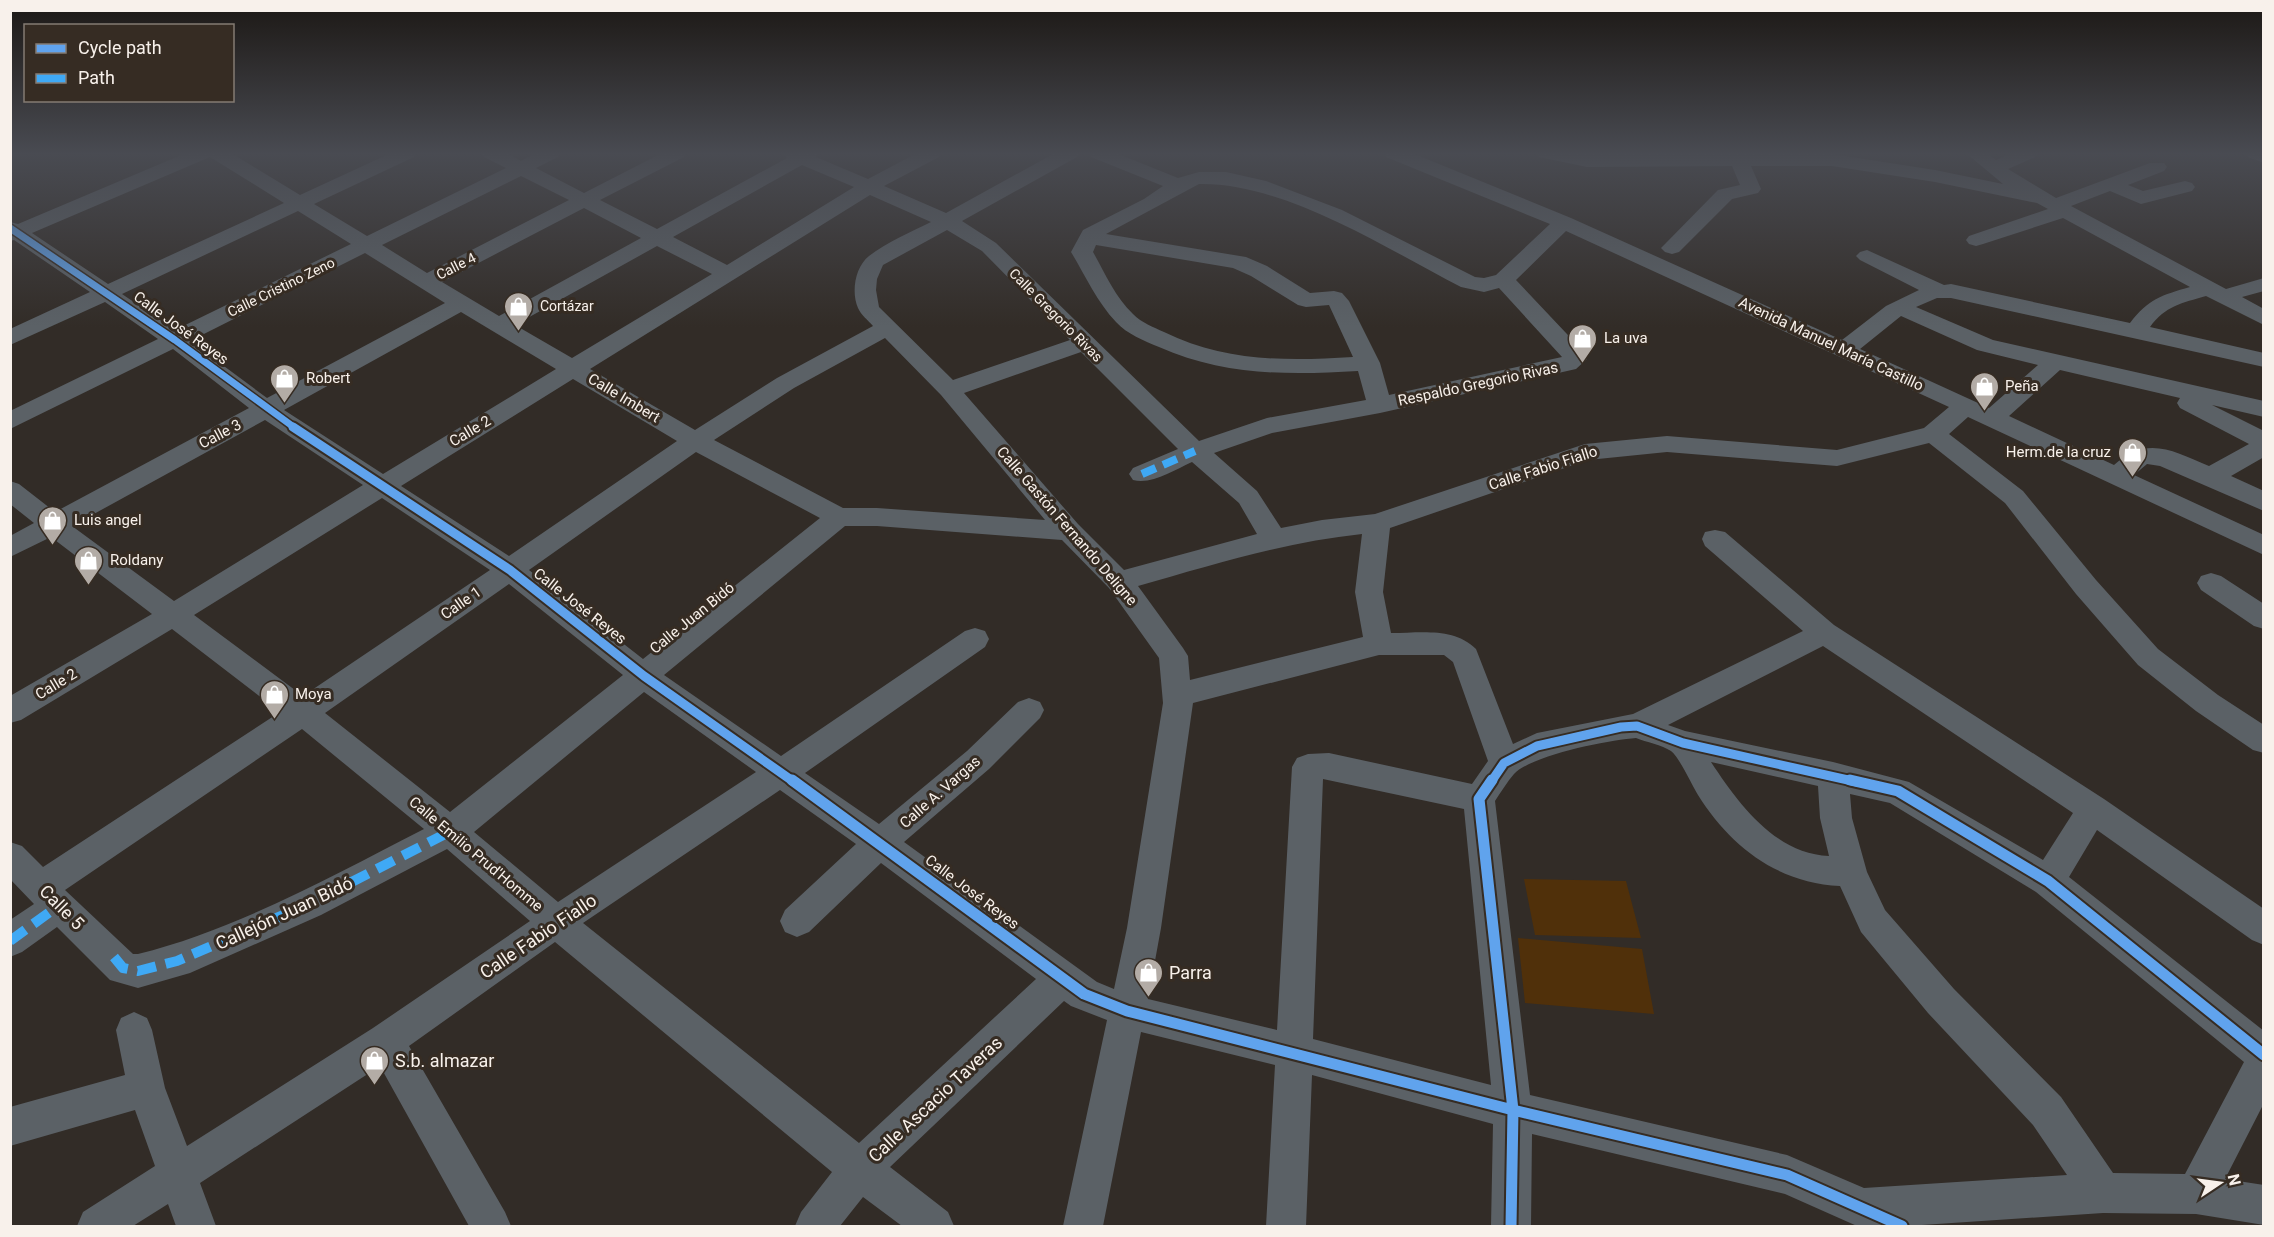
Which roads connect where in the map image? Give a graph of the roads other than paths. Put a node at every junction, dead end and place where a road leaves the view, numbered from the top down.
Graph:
1 (64, 211) edge
2 (283, 211) edge
3 (311, 211) edge
4 (435, 211) edge
5 (564, 211) edge
6 (606, 211) edge
7 (702, 211) edge
8 (830, 211) edge
9 (924, 211) edge
10 (966, 211) edge
11 (1134, 211) edge
12 (1322, 211) edge
13 (1538, 211) edge
14 (1709, 211) edge
15 (2049, 211) edge
16 (2065, 211) edge
17 (947, 221) junction
18 (1564, 222) junction
19 (13, 232) edge
20 (656, 237) junction
21 (1088, 237) junction
22 (1977, 240) dead end
23 (366, 245) junction
24 (1672, 248) dead end
25 (1867, 256) dead end
26 (729, 274) junction
27 (1504, 280) junction
28 (427, 281) junction
29 (2264, 284) edge
30 (1937, 290) junction
31 (2216, 292) junction
32 (107, 293) junction
33 (461, 303) junction
34 (1900, 308) junction
35 (2264, 318) edge
36 (499, 325) junction
37 (886, 328) junction
38 (2135, 330) junction
39 (10, 338) edge
40 (176, 340) junction
41 (1084, 343) junction
42 (1844, 350) junction
43 (2264, 360) edge
44 (2055, 362) junction
45 (1368, 363) junction
46 (574, 369) junction
47 (2152, 385) junction
48 (949, 390) junction
49 (1380, 405) junction
50 (1965, 406) junction
51 (266, 409) junction
52 (2264, 409) edge
53 (1991, 418) junction
54 (10, 421) edge
55 (1933, 434) junction
56 (694, 440) junction
57 (2264, 441) edge
58 (2264, 446) edge
59 (1195, 451) junction
60 (1142, 474) dead end
61 (2116, 477) junction
62 (2209, 477) junction
63 (381, 485) junction
64 (10, 490) edge
65 (2264, 502) edge
66 (839, 517) junction
67 (1377, 523) junction
68 (52, 524) junction
69 (1069, 531) junction
70 (1274, 539) junction
71 (1714, 539) dead end
72 (2264, 546) edge
73 (10, 548) edge
74 (510, 570) junction
75 (1119, 581) junction
76 (2211, 583) dead end
77 (174, 614) junction
78 (2264, 619) edge
79 (1824, 633) junction
80 (975, 639) dead end
81 (1379, 644) junction
82 (645, 676) junction
83 (1178, 695) junction
84 (1029, 710) dead end
85 (10, 711) edge
86 (304, 713) junction
87 (1637, 726) junction
88 (2264, 741) edge
89 (1683, 742) junction
90 (1504, 763) junction
91 (782, 772) junction
92 (1833, 775) junction
93 (1479, 799) junction
94 (2093, 808) junction
95 (452, 831) junction
96 (880, 843) junction
97 (10, 856) edge
98 (1850, 872) junction
99 (2048, 881) junction
100 (50, 896) junction
101 (797, 921) dead end
102 (556, 922) junction
103 (2264, 929) edge
104 (10, 941) edge
105 (114, 957) joint
106 (1062, 978) junction
107 (1127, 1011) junction
108 (134, 1030) dead end
109 (386, 1041) junction
110 (1294, 1052) junction
111 (2264, 1055) edge
112 (2264, 1063) edge
113 (146, 1088) junction
114 (1513, 1110) junction
115 (10, 1127) edge
116 (860, 1169) junction
117 (178, 1176) junction
118 (2103, 1193) junction
119 (2196, 1194) junction
120 (2264, 1205) edge
121 (1863, 1217) edge
122 (98, 1227) edge
123 (196, 1227) edge
124 (491, 1227) edge
125 (815, 1227) edge
126 (934, 1227) edge
127 (1083, 1227) edge
128 (1286, 1227) edge
129 (1511, 1227) edge
130 (1902, 1227) edge

1 - 19 street
2 - 32 street
3 - 23 street, Calle Imbert
4 - 23 street, Calle Cristino Zeno
5 - 28 street, Calle 4
6 - 20 street
7 - 20 street
8 - 26 street, Calle 2
9 - 17 street, Calle Gregorio Rivas
10 - 17 street, Calle Gastón Fernando Deligne
11 - 21 street
12 - 27 street
13 - 18 street, Avenida Manuel María Castillo
14 - 24 street
15 - 22 street
16 - 31 street
17 - 37 street, Calle Gastón Fernando Deligne
17 - 41 street, Calle Gregorio Rivas
18 - 27 street
18 - 42 street, Avenida Manuel María Castillo
19 - 32 street, Calle José Reyes
20 - 26 street
20 - 36 street
21 - 45 street
21 - 45 street
23 - 28 street, Calle Imbert
23 - 40 street, Calle Cristino Zeno
25 - 30 street
26 - 46 street, Calle 2
27 - 49 street, Respaldo Gregorio Rivas
28 - 33 street, Calle Imbert
29 - 31 street
30 - 34 street
30 - 38 street
31 - 35 street
31 - 38 street
32 - 39 street
32 - 40 street, Calle José Reyes
33 - 36 street, Calle Imbert
33 - 51 street, Calle 3
34 - 42 street
34 - 44 street
36 - 46 street, Calle Imbert
37 - 48 street, Calle Gastón Fernando Deligne
37 - 56 street, Calle 1
38 - 43 street
40 - 51 street, Calle José Reyes
40 - 54 street, Calle Cristino Zeno
41 - 48 street
41 - 59 street, Calle Gregorio Rivas
42 - 50 street, Avenida Manuel María Castillo
44 - 47 street
44 - 53 street
45 - 49 street
46 - 56 street, Calle Imbert
46 - 63 street, Calle 2
47 - 52 street
47 - 57 street
48 - 69 street, Calle Gastón Fernando Deligne
49 - 59 street, Respaldo Gregorio Rivas
50 - 53 street, Avenida Manuel María Castillo
50 - 55 street, Calle Fabio Fiallo
51 - 63 street, Calle José Reyes
51 - 68 street, Calle 3
53 - 61 street, Avenida Manuel María Castillo
55 - 67 street, Calle Fabio Fiallo
55 - 88 street
56 - 66 street, Calle Imbert
56 - 74 street, Calle 1
58 - 62 street
59 - 60 street, Respaldo Gregorio Rivas
59 - 70 street, Calle Gregorio Rivas
61 - 62 street
61 - 72 street, Avenida Manuel María Castillo
62 - 65 street
63 - 74 street, Calle José Reyes
63 - 77 street, Calle 2
64 - 68 street, Calle Emilio Prud'Homme
66 - 69 street, Calle Imbert
66 - 82 street, Calle Juan Bidó
67 - 70 street, Calle Fabio Fiallo
67 - 81 street
68 - 73 street, Calle 3
68 - 77 street, Calle Emilio Prud'Homme
69 - 75 street, Calle Gastón Fernando Deligne
70 - 75 street, Calle Fabio Fiallo
71 - 79 street
74 - 82 street, Calle José Reyes
74 - 86 street, Calle 1
75 - 83 street, Calle Gastón Fernando Deligne
76 - 78 street
77 - 85 street, Calle 2
77 - 86 street, Calle Emilio Prud'Homme
79 - 87 street
79 - 94 street
80 - 91 street, Calle Fabio Fiallo
81 - 83 street
81 - 90 street
82 - 91 street, Calle José Reyes
82 - 95 street, Calle Juan Bidó
83 - 107 street, Calle Gastón Fernando Deligne
84 - 96 street, Calle A. Vargas
86 - 95 street, Calle Emilio Prud'Homme
86 - 100 street, Calle 1
87 - 89 street
87 - 90 street
89 - 92 street
89 - 98 street
90 - 93 street
91 - 96 street, Calle José Reyes
91 - 102 street, Calle Fabio Fiallo
92 - 98 street
92 - 99 street
93 - 110 street
93 - 114 street
94 - 99 street
94 - 103 street
95 - 102 street, Calle Emilio Prud'Homme
95 - 105 street, Callejón Juan Bidó
96 - 101 street, Calle A. Vargas
96 - 106 street, Calle José Reyes
97 - 100 street, Calle 5
98 - 118 street
99 - 111 street
100 - 104 street, Calle 1
100 - 105 street, Calle 5
102 - 109 street, Calle Fabio Fiallo
102 - 116 street, Calle Emilio Prud'Homme
106 - 107 street, Calle José Reyes
106 - 116 street, Calle Ascacio Taveras
107 - 110 street, Calle José Reyes
107 - 127 street, Calle Gastón Fernando Deligne
108 - 113 street
109 - 117 street, Calle Fabio Fiallo
109 - 124 street
110 - 114 street, Calle José Reyes
110 - 128 street
112 - 119 street
113 - 115 street
113 - 117 street
114 - 121 street, Calle José Reyes
114 - 129 street
116 - 125 street, Calle Ascacio Taveras
116 - 126 street, Calle Emilio Prud'Homme
117 - 122 street, Calle Fabio Fiallo
117 - 123 street
118 - 119 street
118 - 121 street
119 - 120 street
121 - 130 street, Calle José Reyes

